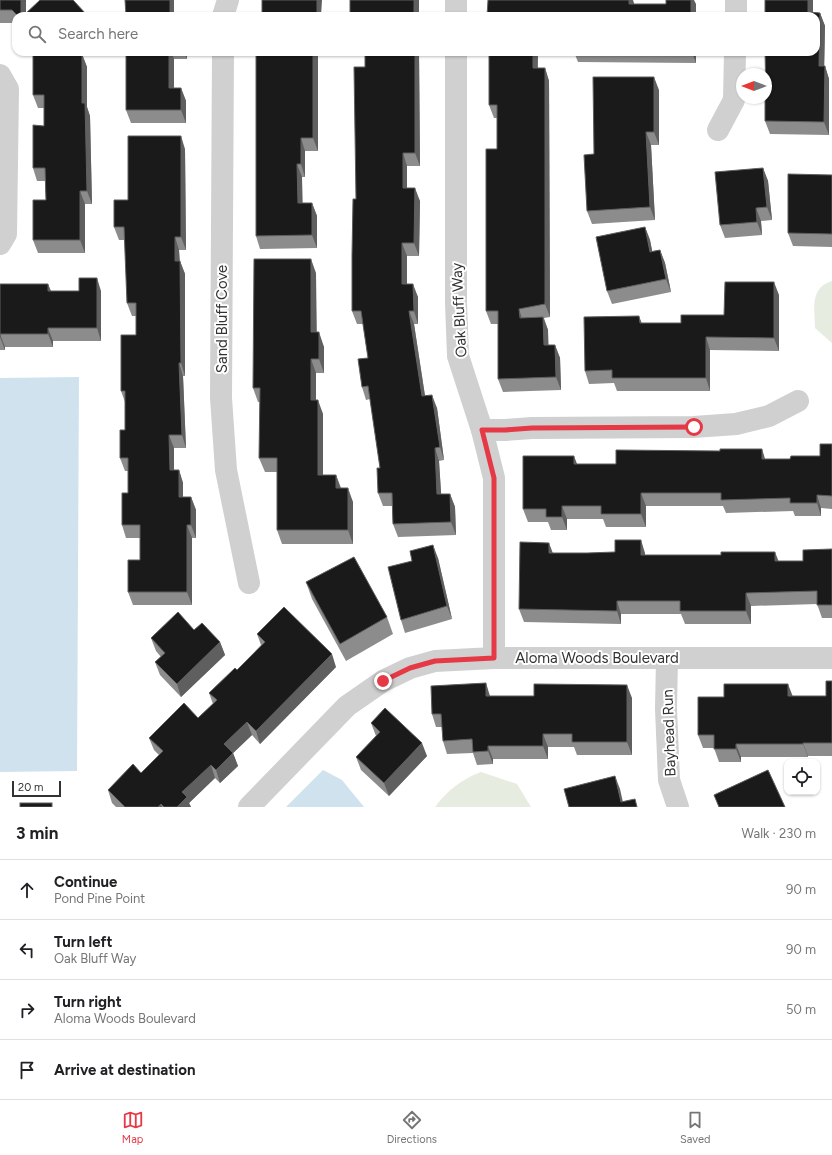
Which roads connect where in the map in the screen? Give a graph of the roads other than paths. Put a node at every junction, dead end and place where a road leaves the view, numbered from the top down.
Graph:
1 (228, 0) edge
2 (456, 0) edge
3 (736, 0) edge
4 (224, 12) edge
5 (456, 12) edge
6 (736, 12) edge
7 (223, 56) edge
8 (456, 56) edge
9 (735, 56) edge
10 (0, 75) edge
11 (718, 130) dead end
12 (0, 244) edge
13 (798, 401) dead end
14 (482, 430) junction
15 (248, 583) dead end
16 (494, 658) junction
17 (667, 658) junction
18 (832, 658) edge
19 (249, 807) edge
20 (678, 807) edge

1 - 4 street
2 - 5 street
3 - 6 street
7 - 15 street, Sand Bluff Cove
8 - 14 street, Oak Bluff Way
9 - 11 street
10 - 12 street
13 - 14 street
14 - 16 street, Oak Bluff Way
16 - 17 street, Aloma Woods Boulevard
16 - 19 street, Aloma Woods Boulevard
17 - 18 street, Aloma Woods Boulevard
17 - 20 street, Bayhead Run

